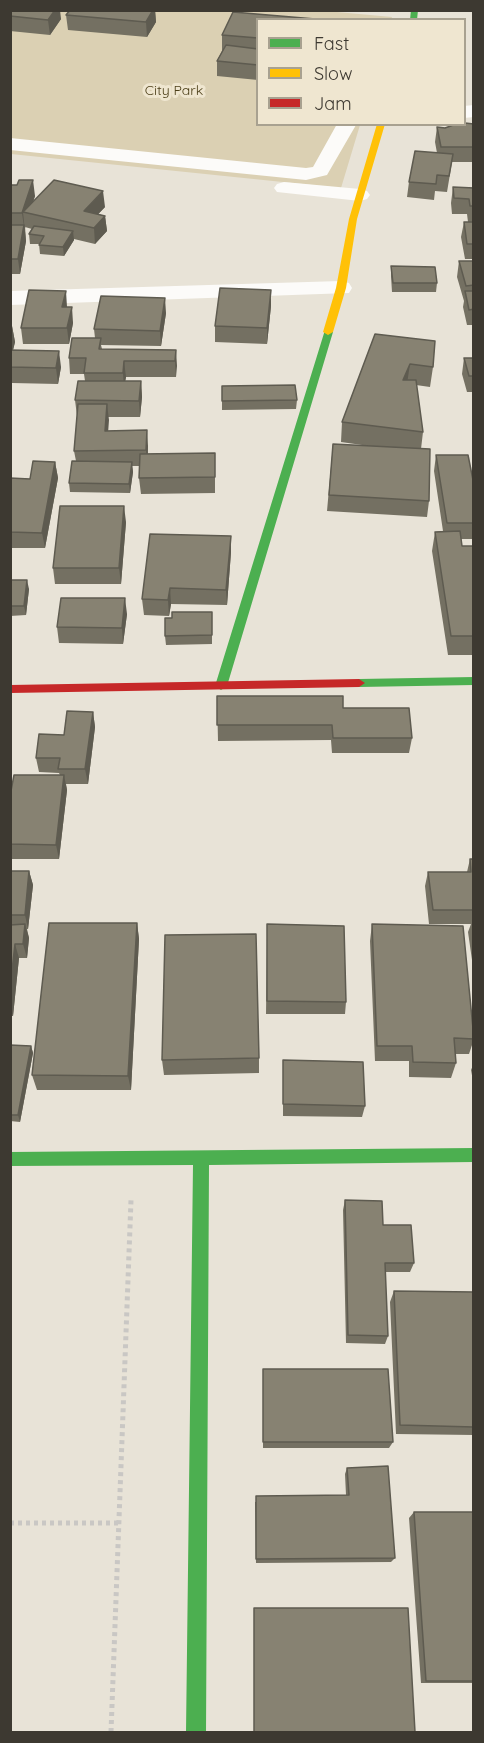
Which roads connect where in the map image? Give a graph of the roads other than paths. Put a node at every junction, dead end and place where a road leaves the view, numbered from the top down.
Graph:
1 (345, 126) edge
2 (380, 126) edge
3 (10, 144) edge
4 (10, 162) edge
5 (360, 195) junction
6 (341, 288) junction
7 (10, 298) edge
8 (474, 681) edge
9 (221, 686) junction
10 (10, 689) edge
11 (474, 1155) edge
12 (201, 1157) junction
13 (10, 1159) edge
14 (196, 1732) edge

1 - 3 street
2 - 5 street
4 - 5 street
5 - 6 street
6 - 7 street
6 - 9 street
8 - 9 street
9 - 10 street
11 - 12 street
12 - 13 street
12 - 14 street

